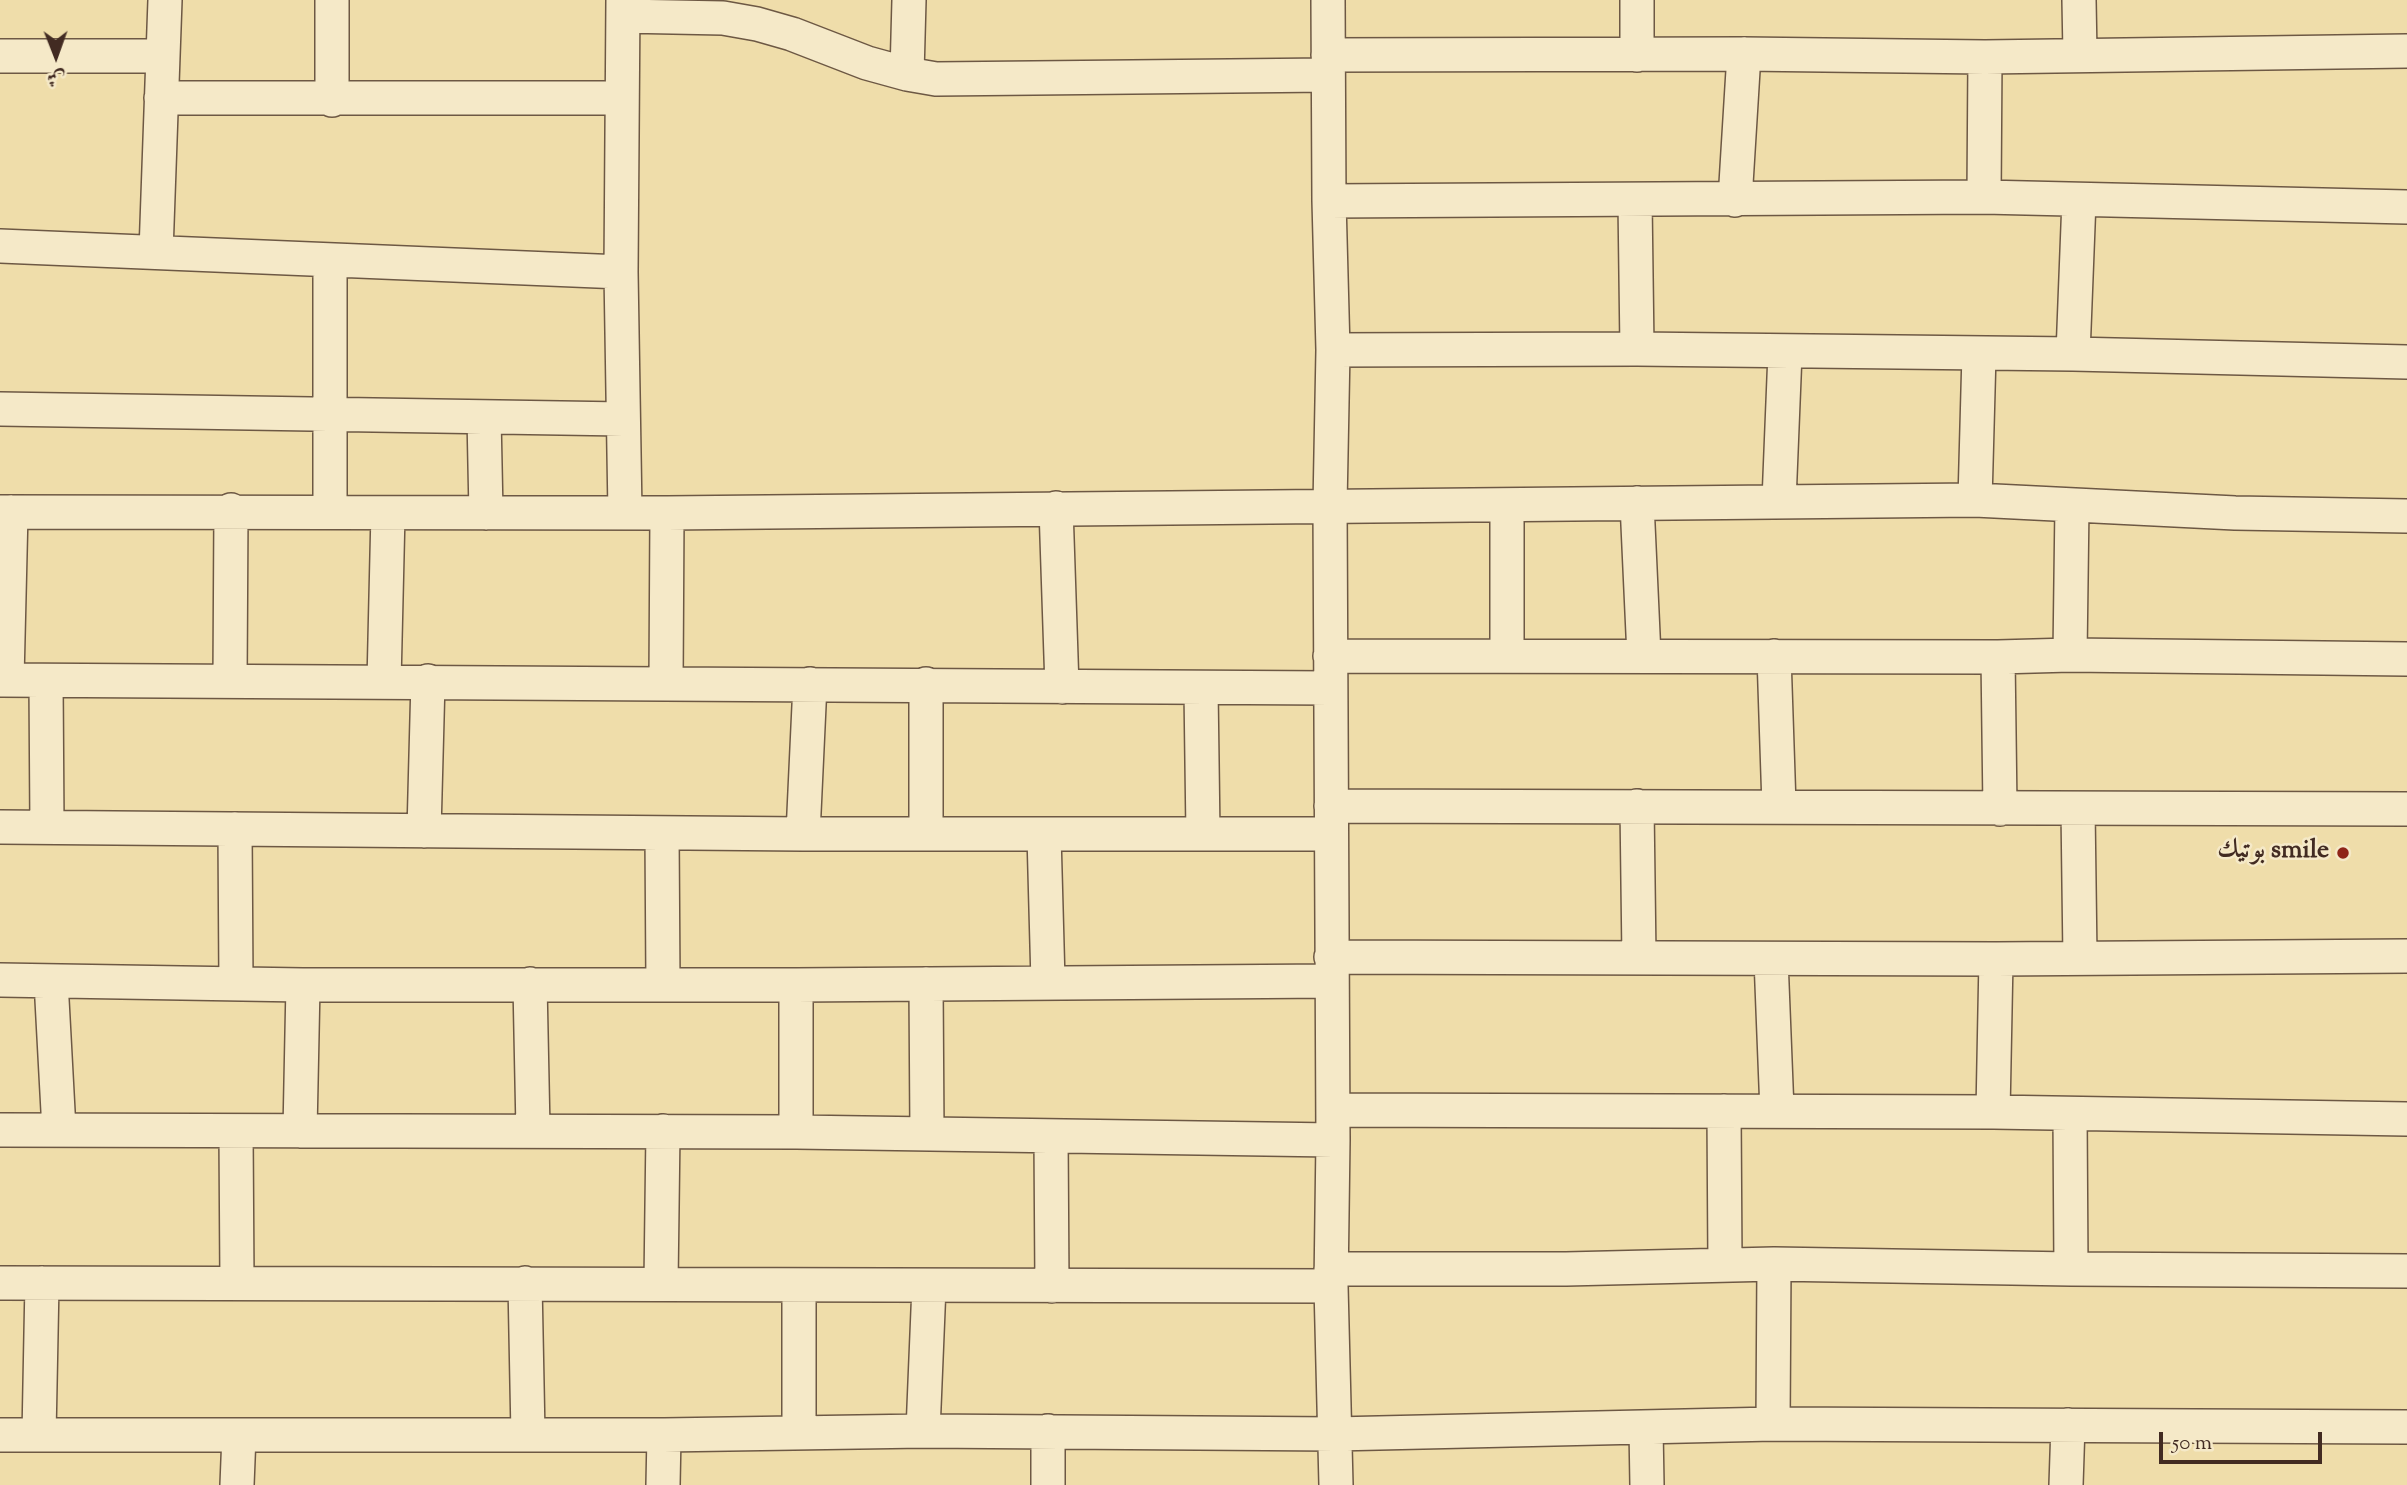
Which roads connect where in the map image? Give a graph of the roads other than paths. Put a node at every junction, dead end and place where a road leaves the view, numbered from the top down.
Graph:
1 (165, 0) edge
2 (332, 0) edge
3 (909, 0) edge
4 (1328, 0) edge
5 (1637, 0) edge
6 (2079, 0) edge
7 (623, 8) edge
8 (2407, 51) edge
9 (1744, 54) junction
10 (2080, 54) junction
11 (1637, 55) junction
12 (0, 56) edge
13 (163, 56) junction
14 (1985, 57) junction
15 (1328, 65) junction
16 (907, 74) junction
17 (622, 98) junction
18 (161, 99) junction
19 (332, 100) junction
20 (1984, 197) junction
21 (1735, 200) junction
22 (2079, 200) junction
23 (1329, 201) junction
24 (1635, 201) junction
25 (2407, 207) edge
26 (0, 246) edge
27 (156, 252) junction
28 (330, 260) junction
29 (621, 272) junction
30 (1637, 349) junction
31 (1333, 350) junction
32 (1786, 353) junction
33 (1979, 354) junction
34 (2073, 354) junction
35 (2407, 362) edge
36 (0, 409) edge
37 (328, 415) junction
38 (484, 417) junction
39 (623, 419) junction
40 (1975, 499) junction
41 (1779, 501) junction
42 (1637, 503) junction
43 (1330, 505) junction
44 (2072, 505) junction
45 (1507, 506) junction
46 (1056, 508) junction
47 (231, 510) junction
48 (6, 512) edge
49 (330, 512) junction
50 (388, 513) junction
51 (486, 513) junction
52 (625, 513) junction
53 (667, 513) junction
54 (2407, 516) edge
55 (2070, 655) junction
56 (1507, 656) junction
57 (1644, 656) junction
58 (1774, 656) junction
59 (1998, 657) junction
60 (2407, 659) edge
61 (1330, 672) junction
62 (3, 680) edge
63 (46, 681) junction
64 (230, 681) junction
65 (428, 681) junction
66 (384, 682) junction
67 (666, 684) junction
68 (810, 684) junction
69 (926, 684) junction
70 (1062, 687) junction
71 (1200, 689) junction
72 (1637, 806) junction
73 (1779, 806) junction
74 (2000, 809) junction
75 (2078, 809) junction
76 (2407, 809) edge
77 (1331, 820) junction
78 (0, 827) edge
79 (47, 827) junction
80 (235, 829) junction
81 (424, 831) junction
82 (662, 833) junction
83 (803, 834) junction
84 (926, 834) junction
85 (1203, 834) junction
86 (1044, 835) junction
87 (2407, 956) edge
88 (1639, 958) junction
89 (2080, 958) junction
90 (1771, 959) junction
91 (1996, 959) junction
92 (1331, 969) junction
93 (0, 980) edge
94 (51, 981) junction
95 (1048, 982) junction
96 (236, 984) junction
97 (530, 984) junction
98 (663, 984) junction
99 (926, 984) junction
100 (303, 985) junction
101 (796, 985) junction
102 (1724, 1111) junction
103 (1777, 1111) junction
104 (1993, 1112) junction
105 (2070, 1114) junction
106 (2407, 1119) edge
107 (1333, 1125) junction
108 (0, 1130) edge
109 (59, 1130) junction
110 (533, 1130) junction
111 (300, 1131) junction
112 (663, 1131) junction
113 (236, 1132) junction
114 (796, 1132) junction
115 (927, 1135) junction
116 (1051, 1136) junction
117 (1725, 1265) junction
118 (1774, 1265) junction
119 (2071, 1269) junction
120 (2407, 1271) edge
121 (1331, 1278) junction
122 (0, 1283) edge
123 (42, 1283) junction
124 (237, 1283) junction
125 (525, 1283) junction
126 (661, 1283) junction
127 (799, 1286) junction
128 (929, 1286) junction
129 (1052, 1286) junction
130 (1773, 1424) junction
131 (2068, 1425) junction
132 (2407, 1427) edge
133 (1646, 1428) junction
134 (1048, 1431) junction
135 (923, 1432) junction
136 (799, 1433) junction
137 (1335, 1434) junction
138 (0, 1435) edge
139 (39, 1435) junction
140 (239, 1435) junction
141 (664, 1435) junction
142 (528, 1436) junction
143 (237, 1485) edge
144 (663, 1485) edge
145 (1048, 1485) edge
146 (1336, 1485) edge
147 (1647, 1485) edge
148 (2066, 1485) edge

1 - 13 street
2 - 19 street
3 - 16 street
4 - 15 street
5 - 11 street
6 - 10 street
7 - 16 street
7 - 17 street
8 - 10 street
9 - 11 street
9 - 14 street
9 - 21 street
10 - 14 street
11 - 15 street
12 - 13 street
13 - 18 street
14 - 20 street
15 - 16 street
15 - 23 street
17 - 19 street
17 - 29 street
18 - 19 street
18 - 27 street
20 - 21 street
20 - 22 street
21 - 24 street
22 - 25 street
22 - 34 street
23 - 24 street
23 - 31 street
24 - 30 street
26 - 27 street
27 - 28 street
28 - 29 street
28 - 37 street
29 - 39 street
30 - 31 street
30 - 32 street
31 - 43 street
32 - 33 street
32 - 41 street
33 - 34 street
33 - 40 street
34 - 35 street
36 - 37 street
37 - 38 street
37 - 49 street
38 - 39 street
38 - 51 street
39 - 52 street
40 - 41 street
40 - 44 street
41 - 42 street
42 - 45 street
42 - 57 street
43 - 45 street
43 - 46 street
43 - 61 street
44 - 54 street
44 - 55 street
45 - 56 street
46 - 53 street
46 - 70 street
47 - 48 street
47 - 49 street
47 - 64 street
48 - 62 street
49 - 50 street
50 - 51 street
50 - 66 street
51 - 52 street
52 - 53 street
53 - 67 street
55 - 59 street
55 - 60 street
56 - 57 street
56 - 61 street
57 - 58 street
58 - 59 street
58 - 73 street
59 - 74 street
61 - 71 street
61 - 77 street
62 - 63 street
63 - 64 street
63 - 79 street
64 - 66 street
65 - 66 street
65 - 67 street
65 - 81 street
67 - 68 street
68 - 69 street
68 - 83 street
69 - 70 street
69 - 84 street
70 - 71 street
71 - 85 street
72 - 73 street
72 - 77 street
72 - 88 street
73 - 74 street
74 - 75 street
75 - 76 street
75 - 89 street
77 - 85 street
77 - 92 street
78 - 79 street
79 - 80 street
80 - 81 street
80 - 96 street
81 - 82 street
82 - 83 street
82 - 98 street
83 - 84 street
84 - 86 street
85 - 86 street
86 - 95 street
87 - 89 street
88 - 90 street
88 - 92 street
89 - 91 street
90 - 91 street
90 - 103 street
91 - 104 street
92 - 95 street
92 - 107 street
93 - 94 street
94 - 96 street
94 - 109 street
95 - 99 street
96 - 100 street
97 - 98 street
97 - 100 street
97 - 110 street
98 - 101 street
99 - 101 street
99 - 115 street
100 - 111 street
101 - 114 street
102 - 103 street
102 - 107 street
102 - 117 street
103 - 104 street
104 - 105 street
105 - 106 street
105 - 119 street
107 - 116 street
107 - 121 street
108 - 109 street
109 - 113 street
110 - 111 street
110 - 112 street
111 - 113 street
112 - 114 street
112 - 126 street
113 - 124 street
114 - 115 street
115 - 116 street
116 - 129 street
117 - 118 street
117 - 121 street
118 - 119 street
118 - 130 street
119 - 120 street
121 - 129 street
121 - 137 street
122 - 123 street
123 - 124 street
123 - 139 street
124 - 125 street
125 - 126 street
125 - 142 street
126 - 127 street
127 - 128 street
127 - 136 street
128 - 129 street
128 - 135 street
130 - 131 street
130 - 133 street
131 - 132 street
131 - 148 street
133 - 137 street
133 - 147 street
134 - 135 street
134 - 137 street
134 - 145 street
135 - 136 street
136 - 141 street
137 - 146 street
138 - 139 street
139 - 140 street
140 - 142 street
140 - 143 street
141 - 142 street
141 - 144 street

